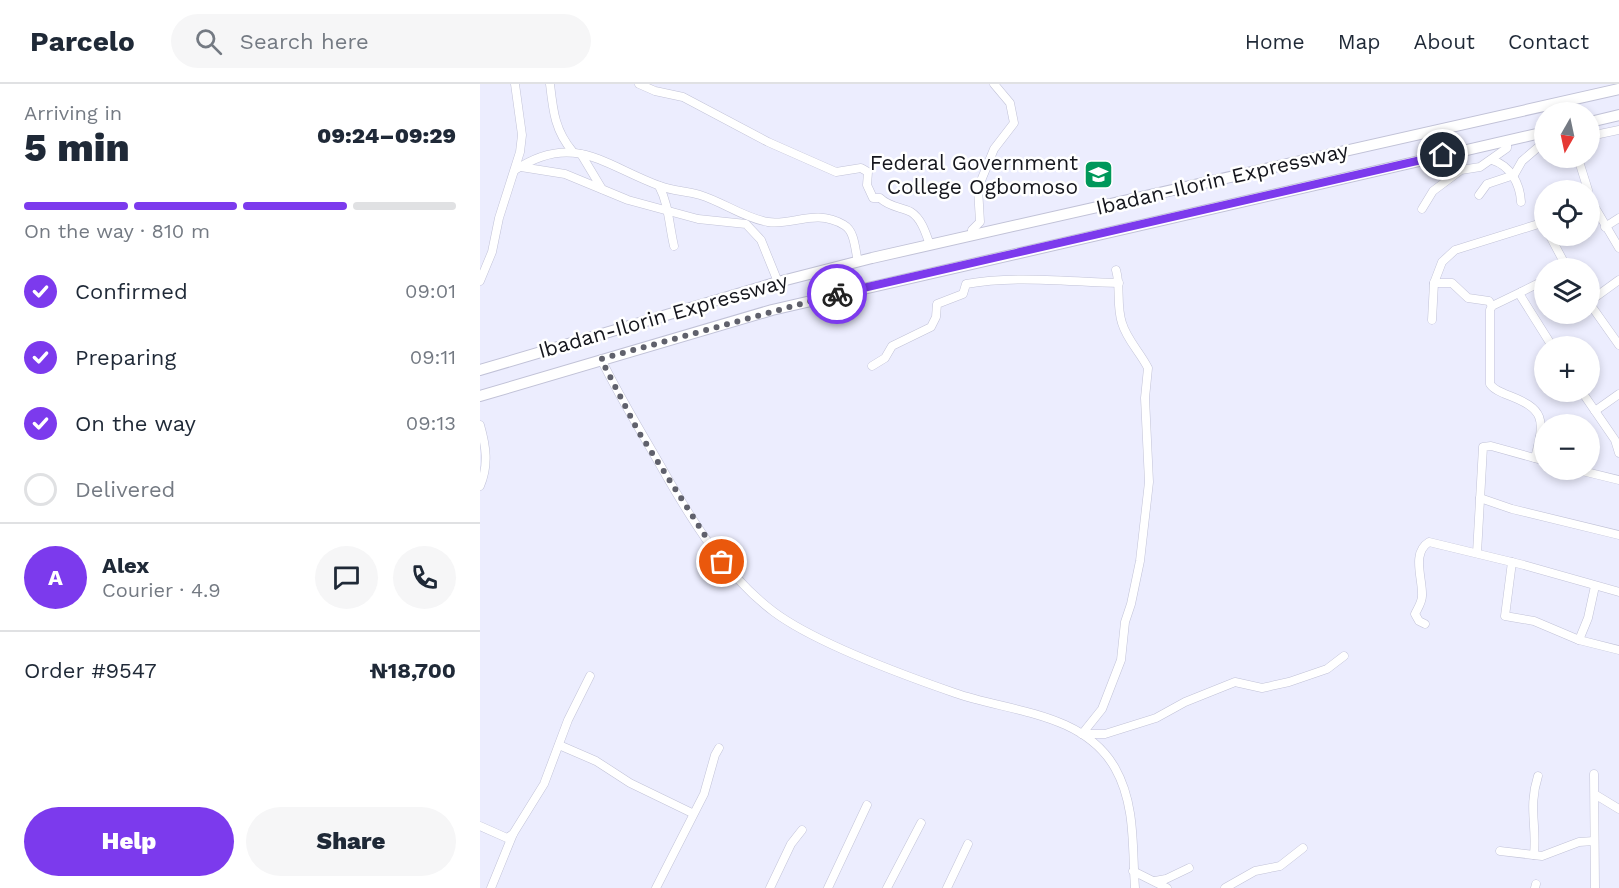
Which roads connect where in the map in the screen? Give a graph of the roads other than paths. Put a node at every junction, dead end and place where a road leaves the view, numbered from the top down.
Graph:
1 (515, 84) edge
2 (550, 84) edge
3 (639, 84) edge
4 (994, 84) edge
5 (1619, 89) edge
6 (1619, 115) edge
7 (1600, 120) edge
8 (1619, 130) edge
9 (1600, 134) edge
10 (1534, 135) edge
11 (1508, 141) junction
12 (1534, 149) edge
13 (577, 153) junction
14 (1492, 160) junction
15 (1480, 167) junction
16 (517, 168) junction
17 (1514, 175) junction
18 (1487, 184) junction
19 (659, 186) junction
20 (602, 189) junction
21 (1479, 195) dead end
22 (1521, 202) dead end
23 (1422, 209) dead end
24 (669, 211) junction
25 (1600, 218) edge
26 (1619, 218) edge
27 (1534, 226) edge
28 (1605, 227) junction
29 (973, 235) junction
30 (930, 245) junction
31 (674, 246) dead end
32 (1619, 248) edge
33 (492, 252) junction
34 (858, 262) junction
35 (480, 267) edge
36 (1116, 270) dead end
37 (1619, 280) edge
38 (480, 281) edge
39 (778, 282) junction
40 (1119, 283) junction
41 (1434, 283) junction
42 (1534, 286) edge
43 (1521, 292) junction
44 (1600, 295) edge
45 (1492, 306) junction
46 (1600, 317) edge
47 (1432, 320) dead end
48 (1546, 336) edge
49 (1618, 342) edge
50 (601, 359) junction
51 (872, 366) dead end
52 (480, 370) edge
53 (1619, 394) edge
54 (480, 396) edge
55 (1589, 402) edge
56 (1595, 411) junction
57 (1537, 414) edge
58 (480, 425) edge
59 (1619, 453) edge
60 (1534, 458) edge
61 (1600, 474) edge
62 (1618, 477) edge
63 (480, 486) edge
64 (1480, 498) junction
65 (1619, 535) edge
66 (1477, 553) junction
67 (1512, 562) junction
68 (1595, 586) junction
69 (1619, 592) edge
70 (1425, 624) dead end
71 (1579, 640) junction
72 (1619, 650) edge
73 (1344, 656) dead end
74 (590, 676) dead end
75 (1082, 734) junction
76 (559, 745) junction
77 (719, 748) dead end
78 (1594, 774) dead end
79 (1538, 776) dead end
80 (1596, 795) junction
81 (867, 805) dead end
82 (1619, 809) edge
83 (692, 813) junction
84 (921, 823) dead end
85 (480, 826) edge
86 (802, 830) dead end
87 (513, 834) junction
88 (1594, 841) junction
89 (968, 844) dead end
90 (1303, 848) dead end
91 (1500, 852) dead end
92 (1534, 855) junction
93 (1189, 868) dead end
94 (1133, 871) junction
95 (1155, 881) junction
96 (491, 888) edge
97 (656, 888) edge
98 (770, 888) edge
99 (828, 888) edge
100 (887, 888) edge
101 (947, 888) edge
102 (1135, 888) edge
103 (1167, 888) edge
104 (1225, 888) edge
105 (1595, 888) edge

1 - 16 street
2 - 13 street
3 - 30 street
4 - 29 street
5 - 29 highway, Ibadan-Ilorin Expressway
6 - 7 highway
8 - 9 street
10 - 11 highway, Ibadan-Ilorin Expressway
11 - 14 street
11 - 50 highway, Ibadan-Ilorin Expressway
12 - 17 street
13 - 16 street
13 - 19 street
13 - 20 street
14 - 15 street
14 - 17 street
15 - 18 street
15 - 23 street
16 - 20 street
16 - 33 street
17 - 18 street
17 - 22 street
18 - 21 street
19 - 24 street
19 - 34 street
20 - 24 street
24 - 31 street
24 - 39 street
25 - 28 street
26 - 28 street
27 - 41 street
28 - 32 street
29 - 30 highway, Ibadan-Ilorin Expressway
30 - 34 highway, Ibadan-Ilorin Expressway
33 - 35 street
33 - 38 street
34 - 39 highway, Ibadan-Ilorin Expressway
36 - 40 street
37 - 44 street
39 - 52 highway, Ibadan-Ilorin Expressway
40 - 51 street
40 - 75 street
41 - 45 street
41 - 47 street
42 - 43 street
43 - 45 street
43 - 48 street
45 - 57 street
46 - 49 street
50 - 54 highway, Ibadan-Ilorin Expressway
50 - 75 street
53 - 56 street
55 - 56 street
56 - 59 street
58 - 63 street
60 - 64 street
61 - 62 street
64 - 65 street
64 - 66 street
66 - 67 street
66 - 70 street
67 - 68 street
67 - 71 street
68 - 69 street
68 - 71 street
71 - 72 street
73 - 75 street
74 - 76 street
75 - 94 street
76 - 83 street
76 - 87 street
77 - 83 street
78 - 80 street
79 - 92 street
80 - 82 street
80 - 88 street
81 - 99 street
83 - 97 street
84 - 100 street
85 - 87 street
86 - 98 street
87 - 96 street
88 - 92 street
88 - 105 street
89 - 101 street
90 - 104 street
91 - 92 street
93 - 95 street
94 - 95 street
94 - 102 street
95 - 103 street

